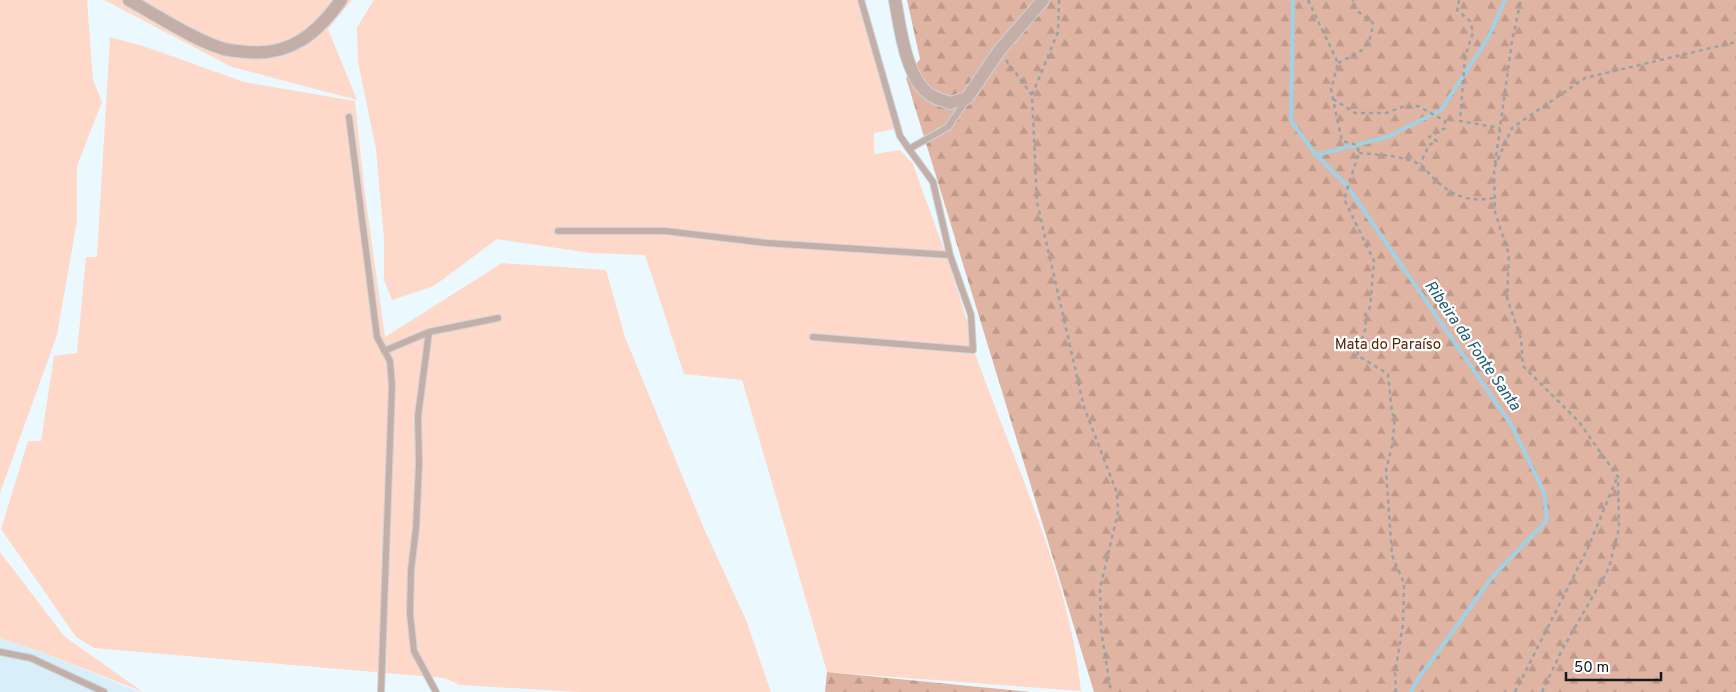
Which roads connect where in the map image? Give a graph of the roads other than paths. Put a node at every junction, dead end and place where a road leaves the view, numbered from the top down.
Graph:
1 (129, 0) edge
2 (341, 0) edge
3 (861, 0) edge
4 (895, 0) edge
5 (1043, 0) edge
6 (968, 98) junction
7 (349, 116) dead end
8 (908, 149) junction
9 (558, 231) dead end
10 (950, 255) junction
11 (498, 318) dead end
12 (429, 332) junction
13 (813, 337) dead end
14 (384, 351) junction
15 (0, 652) edge
16 (104, 692) edge
17 (380, 692) edge
18 (436, 692) edge

1 - 2 street
3 - 8 lane
4 - 6 street
5 - 6 street
6 - 8 lane
7 - 14 lane
8 - 10 lane
9 - 10 lane
10 - 13 lane
11 - 12 lane
12 - 14 lane
12 - 18 lane
14 - 17 lane
15 - 16 lane

